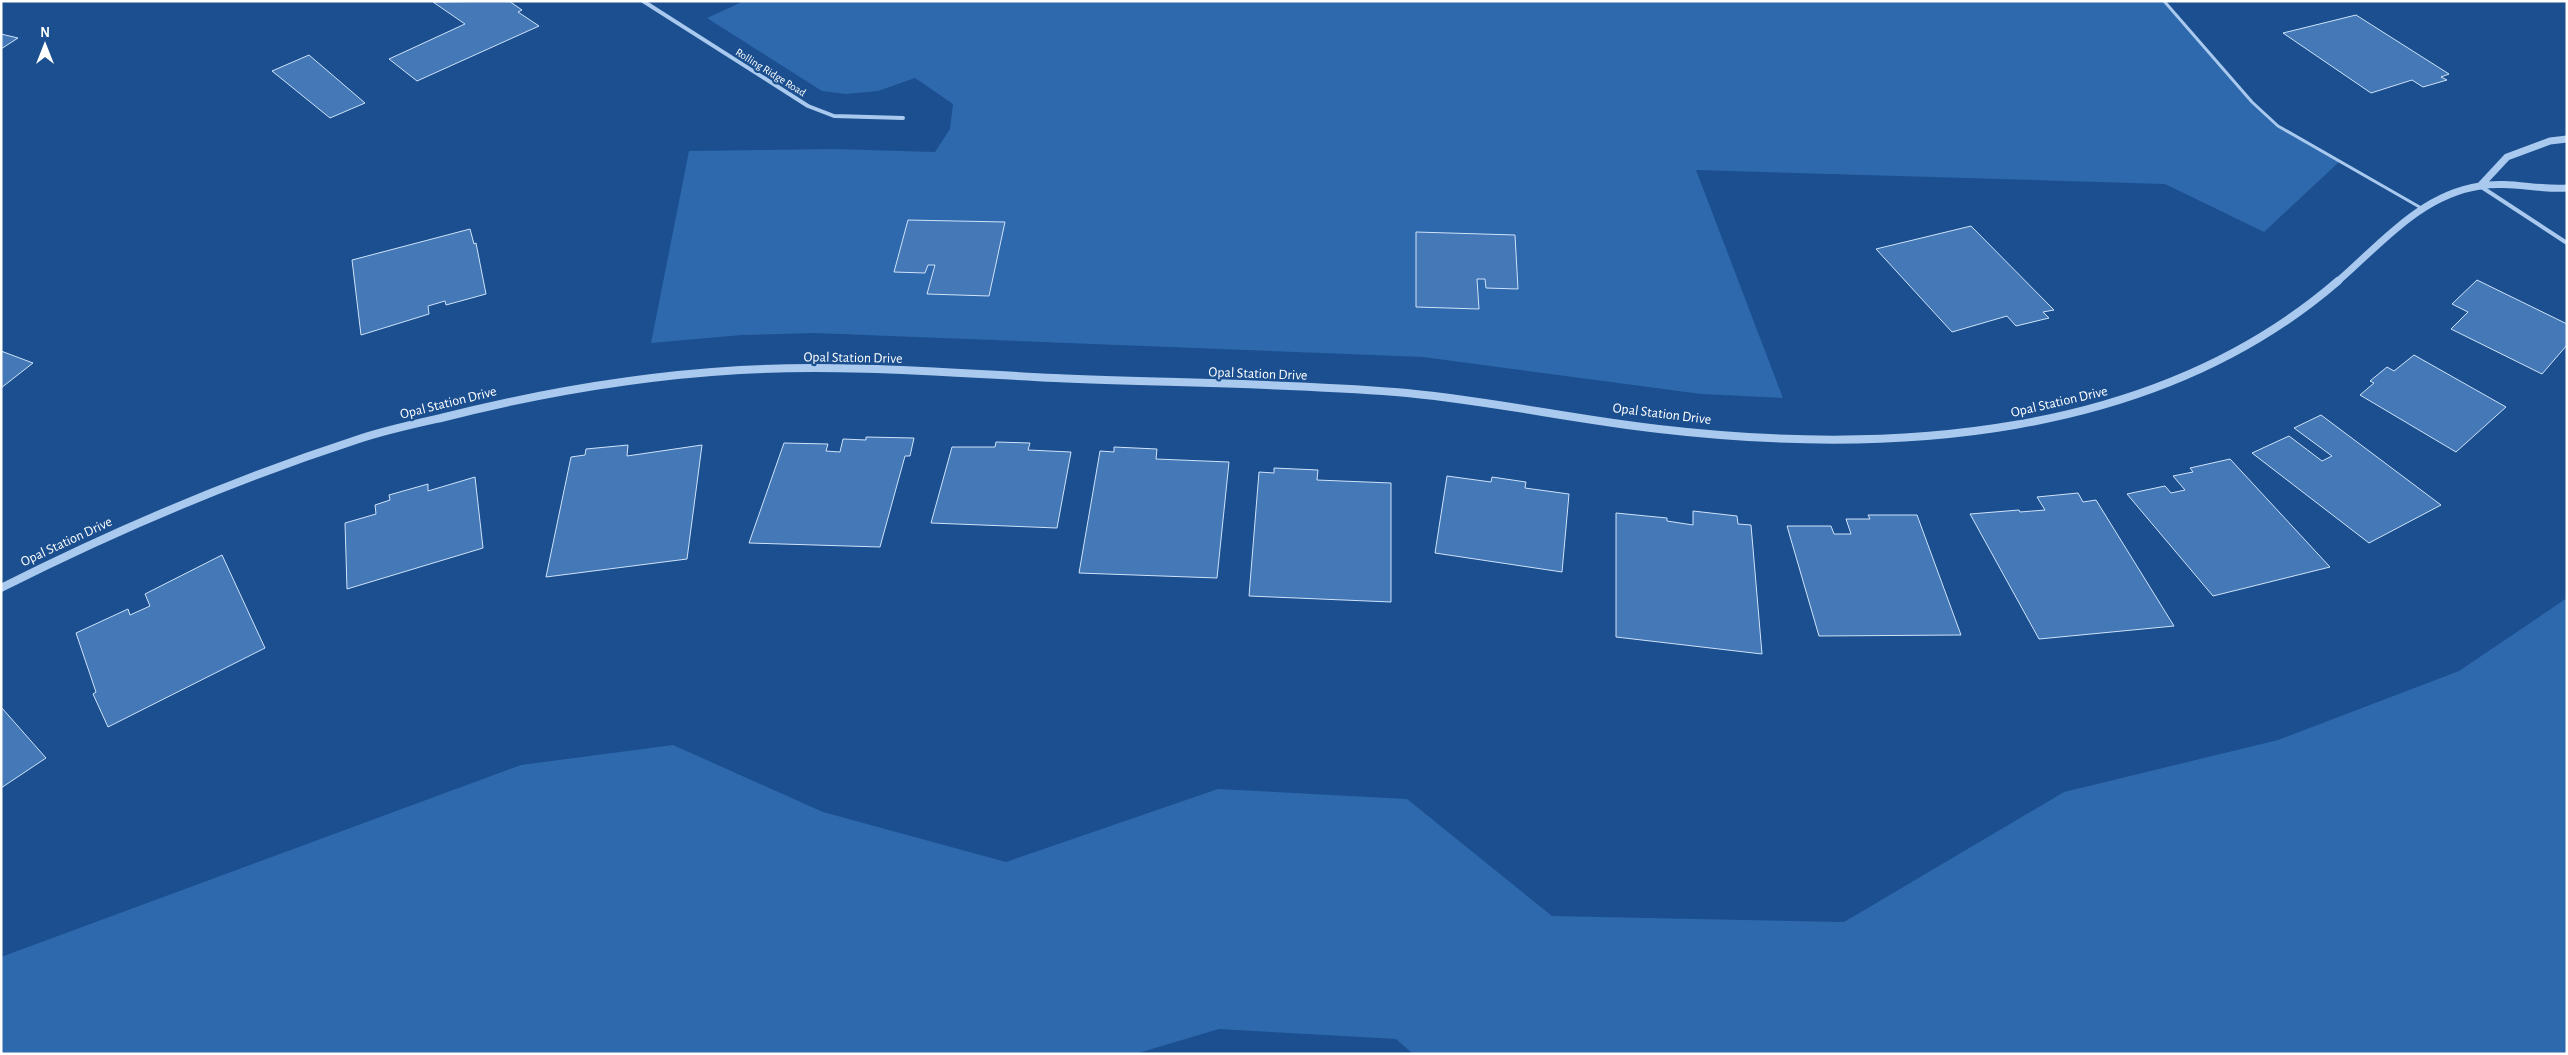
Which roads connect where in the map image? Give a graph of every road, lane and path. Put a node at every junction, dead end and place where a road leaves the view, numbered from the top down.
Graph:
1 (643, 1) edge
2 (2164, 1) edge
3 (903, 118) dead end
4 (2567, 138) edge
5 (2480, 186) junction
6 (2567, 188) edge
7 (2423, 208) junction
8 (2567, 243) edge
9 (1, 588) edge

1 - 3 street, Rolling Ridge Road
2 - 7 lane
4 - 5 street
5 - 6 street, Opal Station Drive
5 - 7 street, Opal Station Drive
5 - 8 street
7 - 9 street, Opal Station Drive

